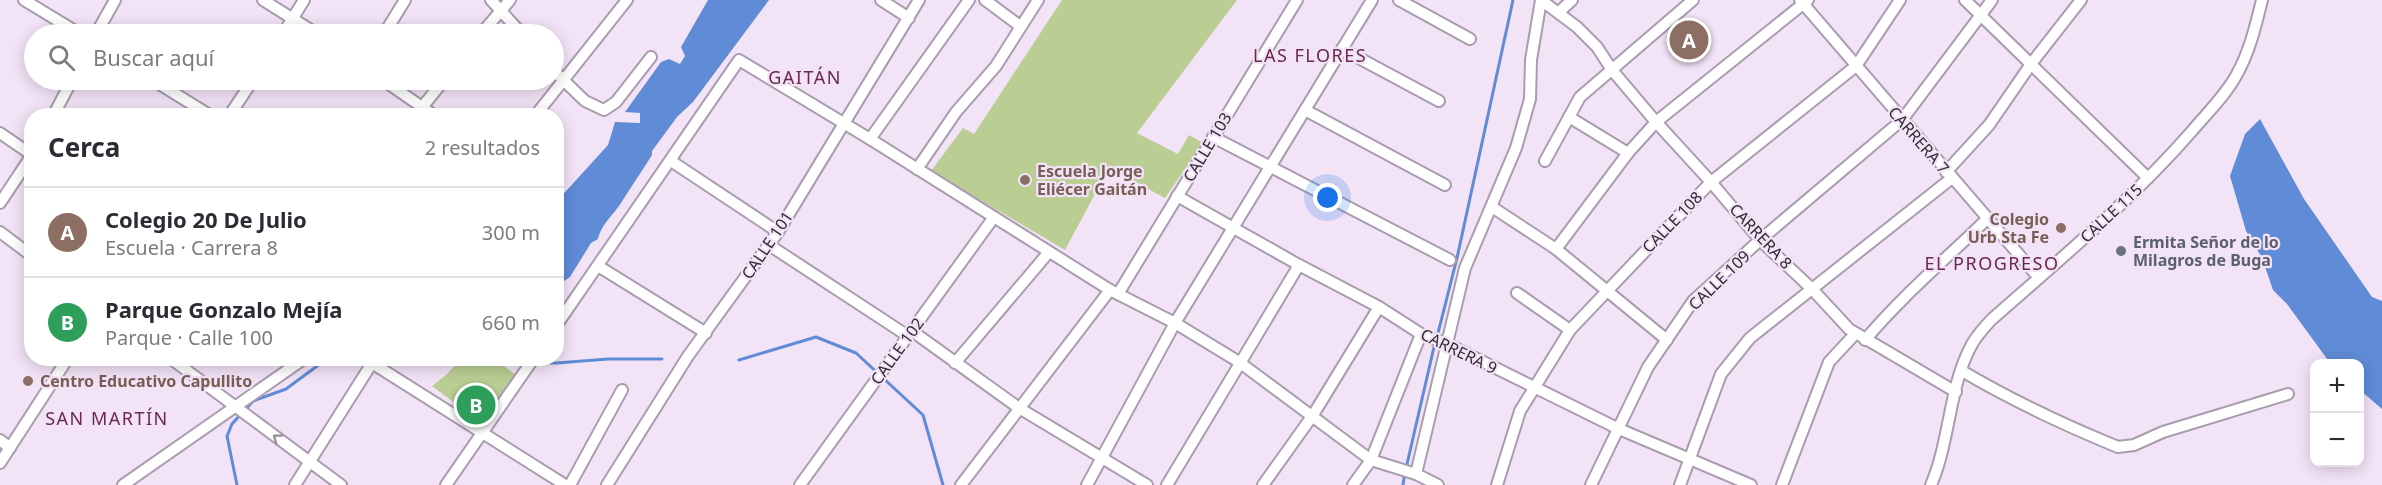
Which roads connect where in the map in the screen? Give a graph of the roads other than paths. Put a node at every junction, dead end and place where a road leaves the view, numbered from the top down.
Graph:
1 (24, 0) edge
2 (115, 0) edge
3 (263, 0) edge
4 (304, 0) edge
5 (405, 0) edge
6 (491, 0) edge
7 (510, 0) edge
8 (627, 0) edge
9 (881, 0) edge
10 (920, 0) edge
11 (969, 0) edge
12 (985, 0) edge
13 (1038, 0) edge
14 (1297, 0) edge
15 (1372, 0) edge
16 (1399, 0) edge
17 (1541, 0) edge
18 (1572, 0) edge
19 (1693, 0) edge
20 (1900, 0) edge
21 (1965, 0) edge
22 (1992, 0) edge
23 (2081, 0) edge
24 (2262, 0) edge
25 (1804, 2) edge
26 (501, 10) junction
27 (1559, 12) junction
28 (1980, 14) junction
29 (293, 18) junction
30 (909, 18) junction
31 (64, 24) edge
32 (102, 24) edge
33 (289, 24) edge
34 (302, 24) edge
35 (390, 24) edge
36 (489, 24) edge
37 (513, 24) edge
38 (1020, 26) junction
39 (1470, 39) dead end
40 (1342, 49) junction
41 (651, 57) dead end
42 (2031, 64) junction
43 (1856, 66) junction
44 (1612, 70) junction
45 (564, 77) edge
46 (564, 84) edge
47 (67, 90) edge
48 (169, 90) edge
49 (246, 90) edge
50 (398, 90) edge
51 (436, 90) edge
52 (554, 90) edge
53 (1439, 101) dead end
54 (423, 106) junction
55 (57, 108) edge
56 (198, 108) edge
57 (234, 108) edge
58 (425, 108) edge
59 (541, 108) edge
60 (1305, 110) junction
61 (1569, 117) junction
62 (1902, 120) junction
63 (1656, 122) junction
64 (845, 124) junction
65 (0, 134) edge
66 (1214, 137) junction
67 (870, 139) junction
68 (24, 150) edge
69 (1628, 153) junction
70 (670, 161) junction
71 (1545, 161) dead end
72 (24, 166) edge
73 (1270, 167) junction
74 (917, 169) junction
75 (1949, 175) junction
76 (2148, 178) junction
77 (1711, 182) junction
78 (1445, 185) dead end
79 (1177, 196) junction
80 (0, 203) edge
81 (1492, 207) junction
82 (994, 218) junction
83 (1987, 219) junction
84 (1233, 228) junction
85 (0, 232) edge
86 (778, 232) junction
87 (1760, 240) junction
88 (769, 245) junction
89 (1556, 249) junction
90 (24, 250) edge
91 (1049, 252) junction
92 (1450, 260) dead end
93 (1299, 265) junction
94 (598, 266) junction
95 (2039, 278) junction
96 (1812, 289) junction
97 (1606, 290) junction
98 (1114, 292) junction
99 (1517, 292) dead end
100 (1379, 307) junction
101 (564, 315) edge
102 (1175, 323) junction
103 (1570, 330) junction
104 (706, 333) junction
105 (910, 334) junction
106 (1421, 334) junction
107 (1860, 337) junction
108 (1667, 340) junction
109 (1447, 344) junction
110 (1239, 362) junction
111 (955, 363) junction
112 (63, 366) edge
113 (181, 366) edge
114 (295, 366) edge
115 (365, 366) edge
116 (376, 366) edge
117 (528, 366) edge
118 (1962, 371) junction
119 (1533, 388) junction
120 (622, 390) dead end
121 (1956, 392) junction
122 (2288, 394) dead end
123 (1019, 408) junction
124 (240, 410) junction
125 (1313, 415) junction
126 (1619, 429) junction
127 (482, 435) junction
128 (0, 440) edge
129 (10, 448) junction
130 (1103, 457) junction
131 (1690, 458) junction
132 (1371, 459) junction
133 (309, 462) junction
134 (0, 463) edge
135 (1416, 474) junction
136 (123, 485) edge
137 (295, 485) edge
138 (341, 485) edge
139 (446, 485) edge
140 (565, 485) edge
141 (570, 485) edge
142 (607, 485) edge
143 (800, 485) edge
144 (961, 485) edge
145 (1087, 485) edge
146 (1147, 485) edge
147 (1167, 485) edge
148 (1263, 485) edge
149 (1353, 485) edge
150 (1438, 485) edge
151 (1497, 485) edge
152 (1591, 485) edge
153 (1680, 485) edge
154 (1751, 485) edge
155 (1782, 485) edge
156 (1931, 485) edge

1 - 31 street
2 - 32 street
3 - 29 street
4 - 29 street
5 - 35 street
6 - 26 street
7 - 26 street
8 - 45 street
9 - 30 street
10 - 30 street, CALLE 101
11 - 67 street
12 - 38 street
13 - 38 street
14 - 66 street, CALLE 103
15 - 40 street
16 - 39 street
17 - 27 street, CARRERA 8
17 - 81 street
18 - 27 street
19 - 44 street
20 - 43 street, CALLE 108
21 - 28 street
22 - 28 street, CALLE 109
23 - 42 street
24 - 76 street, CALLE 115
25 - 43 street, CARRERA 7
25 - 63 street
26 - 36 street
26 - 37 street
27 - 44 street, CARRERA 8
28 - 42 street
28 - 62 street, CALLE 109
29 - 33 street
29 - 34 street
30 - 64 street, CALLE 101
38 - 74 street
40 - 53 street
40 - 60 street
41 - 46 street
42 - 75 street
42 - 76 street
43 - 62 street, CARRERA 7
43 - 77 street, CALLE 108
44 - 61 street
44 - 63 street, CARRERA 8
47 - 55 street
48 - 56 street
49 - 57 street
50 - 54 street
51 - 54 street
52 - 59 street
54 - 58 street
60 - 73 street
60 - 78 street
61 - 69 street
61 - 71 street
62 - 75 street, CARRERA 7
62 - 87 street, CALLE 109
63 - 69 street
63 - 77 street, CARRERA 8
64 - 67 street
64 - 70 street
64 - 86 street, CALLE 101
65 - 68 street
66 - 73 street
66 - 79 street, CALLE 103
67 - 74 street
69 - 89 street
70 - 86 street
70 - 94 street
72 - 80 street
73 - 84 street
73 - 92 street
74 - 82 street
75 - 83 street, CARRERA 7
75 - 96 street
76 - 95 street, CALLE 115
77 - 87 street, CARRERA 8
77 - 97 street, CALLE 108
79 - 84 street, CARRERA 9
79 - 98 street, CALLE 103
81 - 89 street
81 - 109 street
82 - 91 street
82 - 105 street, CALLE 102
83 - 95 street, CARRERA 7
83 - 107 street
84 - 93 street, CARRERA 9
84 - 102 street
85 - 90 street
86 - 88 street, CALLE 101
87 - 96 street, CARRERA 8
87 - 108 street, CALLE 109
88 - 104 street, CALLE 101
88 - 105 street
89 - 97 street
91 - 98 street
91 - 111 street
93 - 100 street, CARRERA 9
93 - 110 street
94 - 101 street
94 - 104 street
95 - 118 street, CALLE 115
96 - 107 street, CARRERA 8
96 - 131 street
97 - 103 street, CALLE 108
97 - 108 street
98 - 102 street
98 - 123 street, CALLE 103
99 - 103 street
100 - 106 street, CARRERA 9
100 - 125 street
102 - 110 street
102 - 130 street
103 - 119 street, CALLE 108
104 - 142 street, CALLE 101
105 - 111 street
105 - 143 street, CALLE 102
106 - 109 street, CARRERA 9
106 - 132 street
107 - 121 street, CARRERA 8
107 - 155 street
108 - 126 street, CALLE 109
109 - 119 street, CARRERA 9
109 - 135 street
110 - 125 street
110 - 147 street
111 - 123 street
112 - 129 street
113 - 124 street
114 - 124 street
115 - 133 street
116 - 127 street
117 - 127 street
118 - 121 street, CALLE 115
118 - 122 street
119 - 126 street, CARRERA 9
119 - 151 street, CALLE 108
120 - 141 street
121 - 156 street, CALLE 115
123 - 130 street
123 - 144 street, CALLE 103
133 -> 124 street
124 - 136 street
125 - 132 street
125 - 148 street
126 - 131 street, CARRERA 9
126 - 152 street, CALLE 109
127 - 139 street
127 - 140 street
128 - 129 street
129 - 134 street
130 - 145 street
130 - 146 street
131 - 153 street
131 - 154 street, CARRERA 9
132 - 135 street
132 - 149 street
133 - 137 street
133 - 138 street
135 - 150 street

